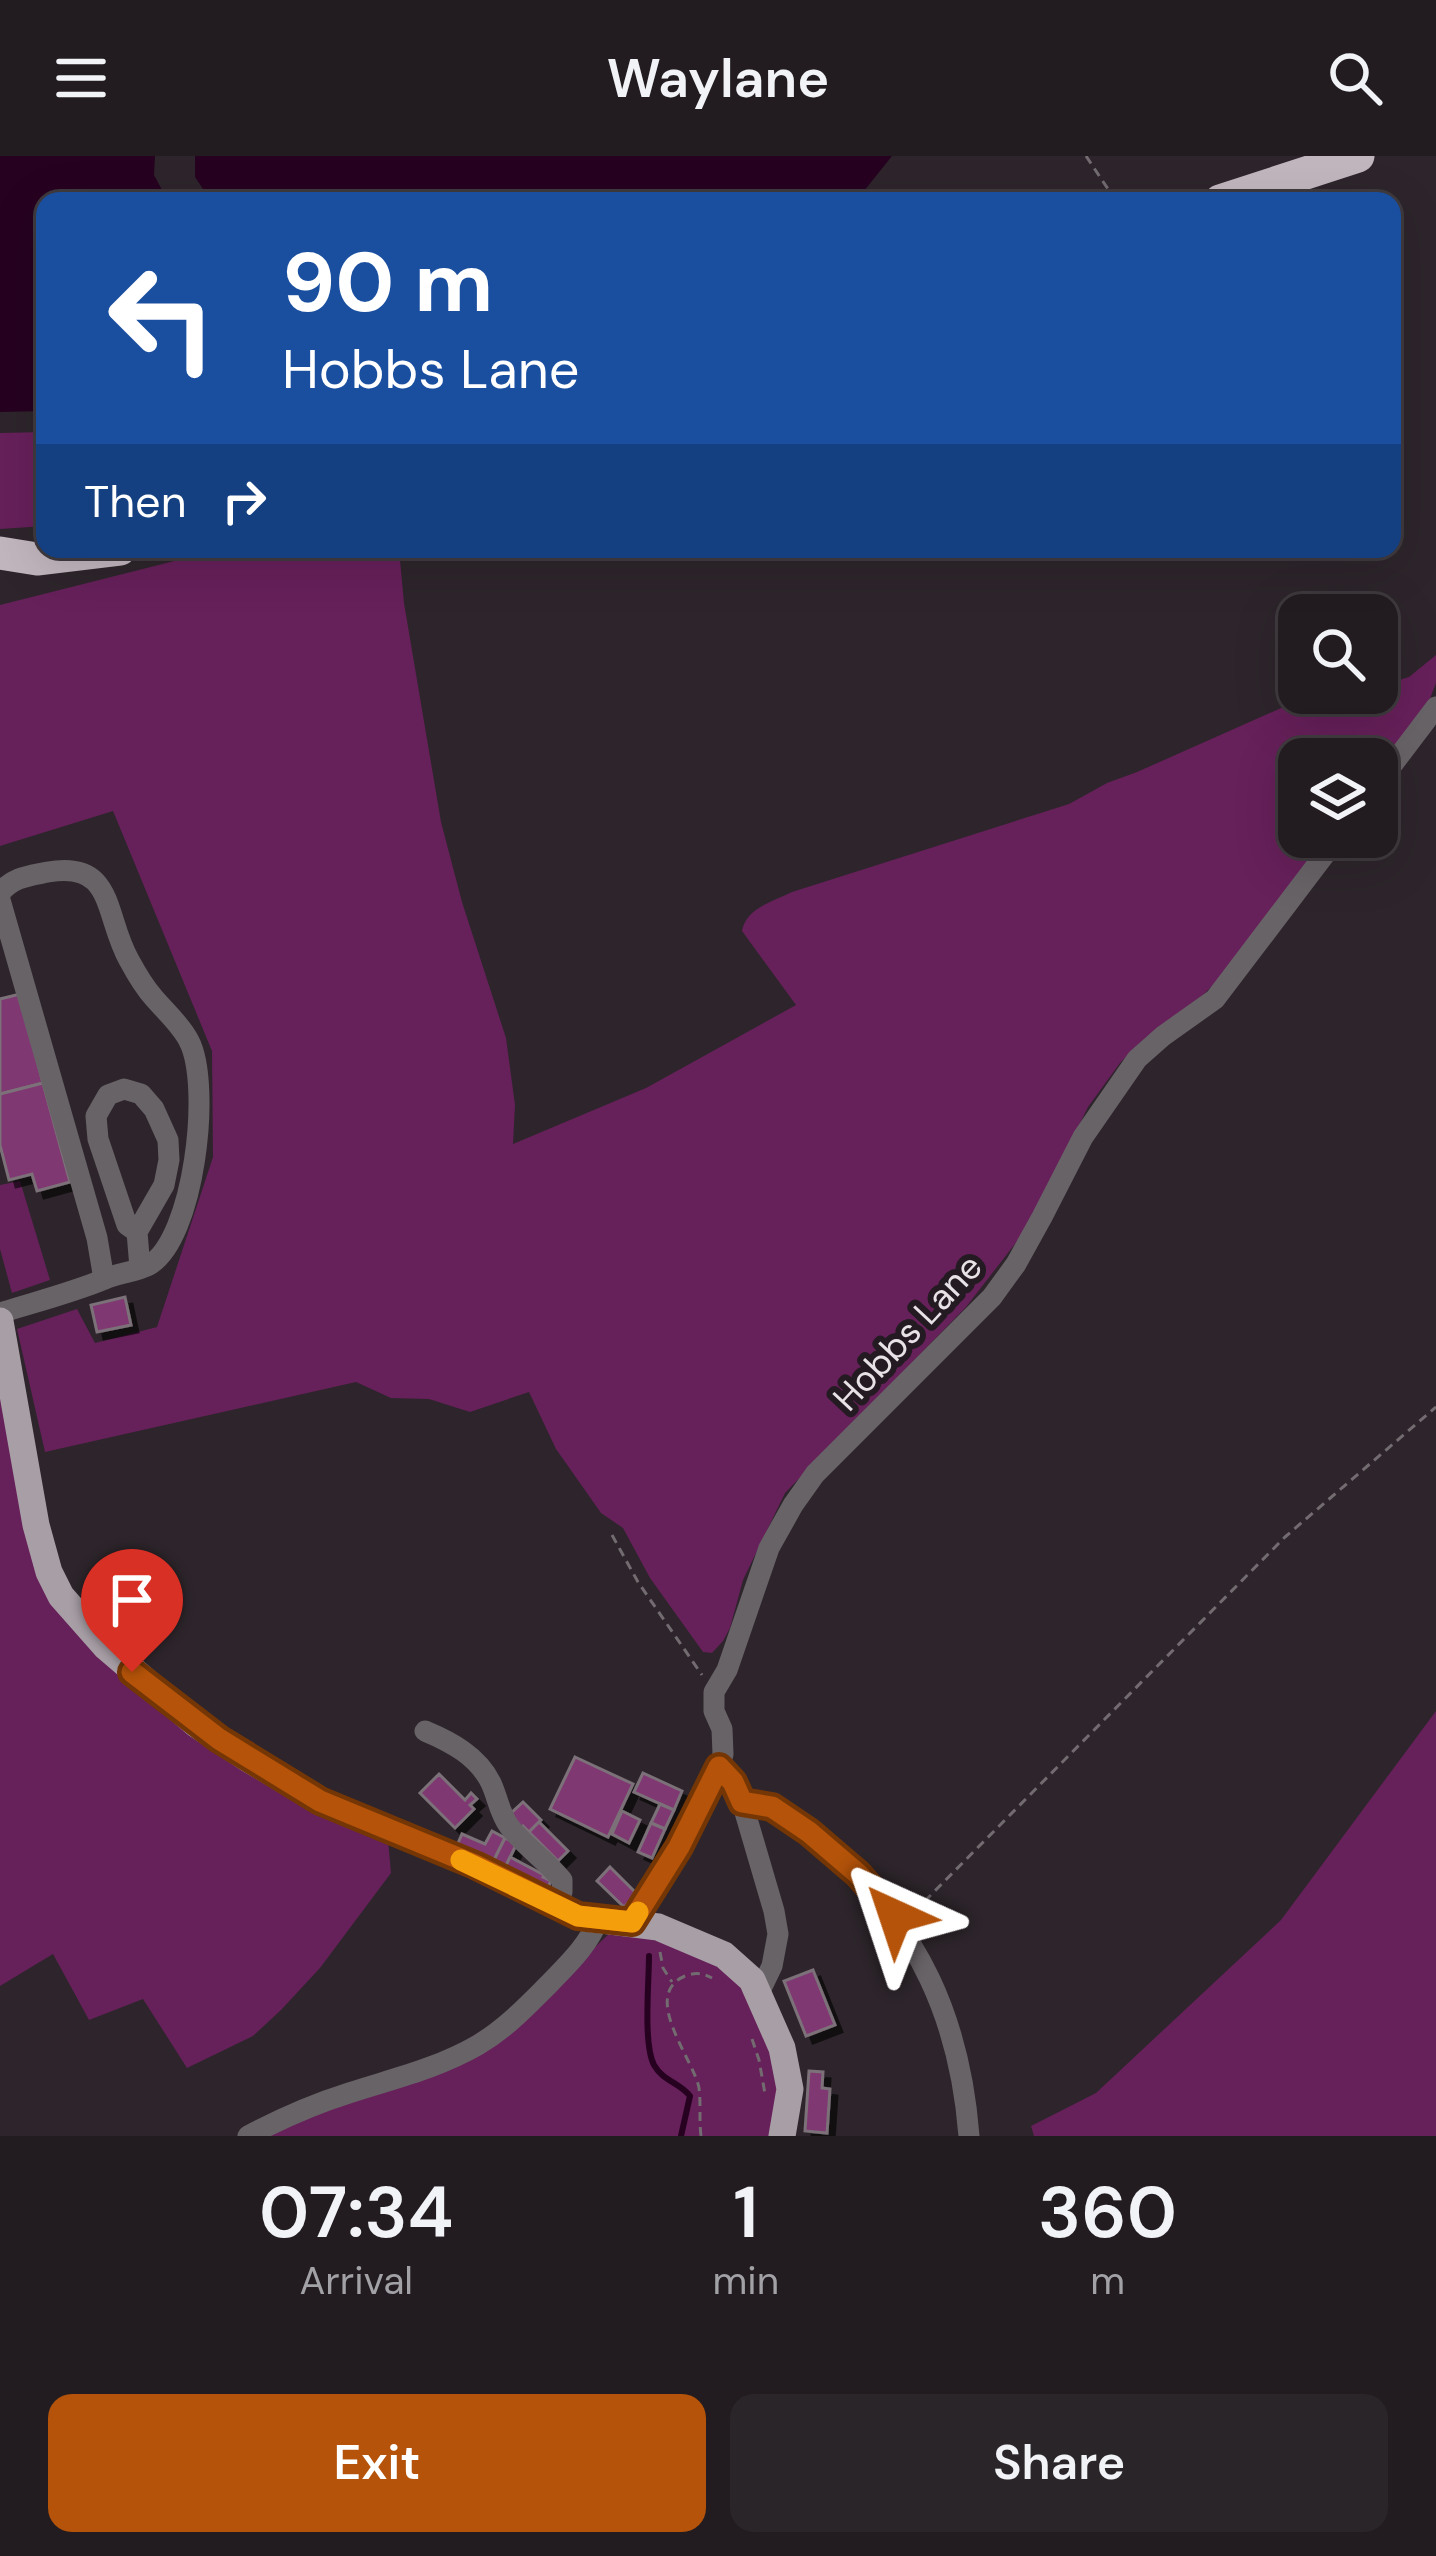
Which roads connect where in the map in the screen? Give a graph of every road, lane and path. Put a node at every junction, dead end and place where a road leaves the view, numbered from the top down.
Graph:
1 (1086, 156) edge
2 (1358, 156) edge
3 (1110, 192) edge
4 (1248, 192) edge
5 (0, 553) edge
6 (45, 558) edge
7 (37, 559) junction
8 (0, 579) edge
9 (1436, 707) edge
10 (1398, 757) edge
11 (1321, 858) edge
12 (0, 897) edge
13 (137, 1232) junction
14 (140, 1268) junction
15 (104, 1279) junction
16 (0, 1317) edge
17 (1436, 1407) edge
18 (612, 1535) dead end
19 (713, 1692) junction
20 (425, 1731) dead end
21 (719, 1767) junction
22 (742, 1802) junction
23 (555, 1906) junction
24 (598, 1920) junction
25 (645, 1924) junction
26 (901, 1926) junction
27 (713, 1978) dead end
28 (673, 1984) junction
29 (759, 1993) junction
30 (746, 2024) dead end
31 (765, 2107) dead end
32 (248, 2136) edge
33 (701, 2136) edge
34 (782, 2136) edge
35 (969, 2136) edge

1 - 3 path
2 - 4 highway
5 - 7 highway
6 - 7 highway
7 - 8 highway
9 - 10 street
11 - 19 street, Hobbs Lane
12 - 14 street
12 - 15 street
13 - 13 street
13 - 14 street
14 - 15 street
15 - 16 street
16 - 23 main road
17 - 26 path
18 - 19 path
19 - 21 street
20 - 23 street
21 - 22 street
21 - 25 street
22 - 26 street
22 - 29 street
23 - 24 main road
24 - 25 main road
24 - 32 street
25 - 28 path
25 - 29 main road
26 - 35 street
27 - 28 path
28 - 33 path
29 - 34 main road
30 - 31 path

